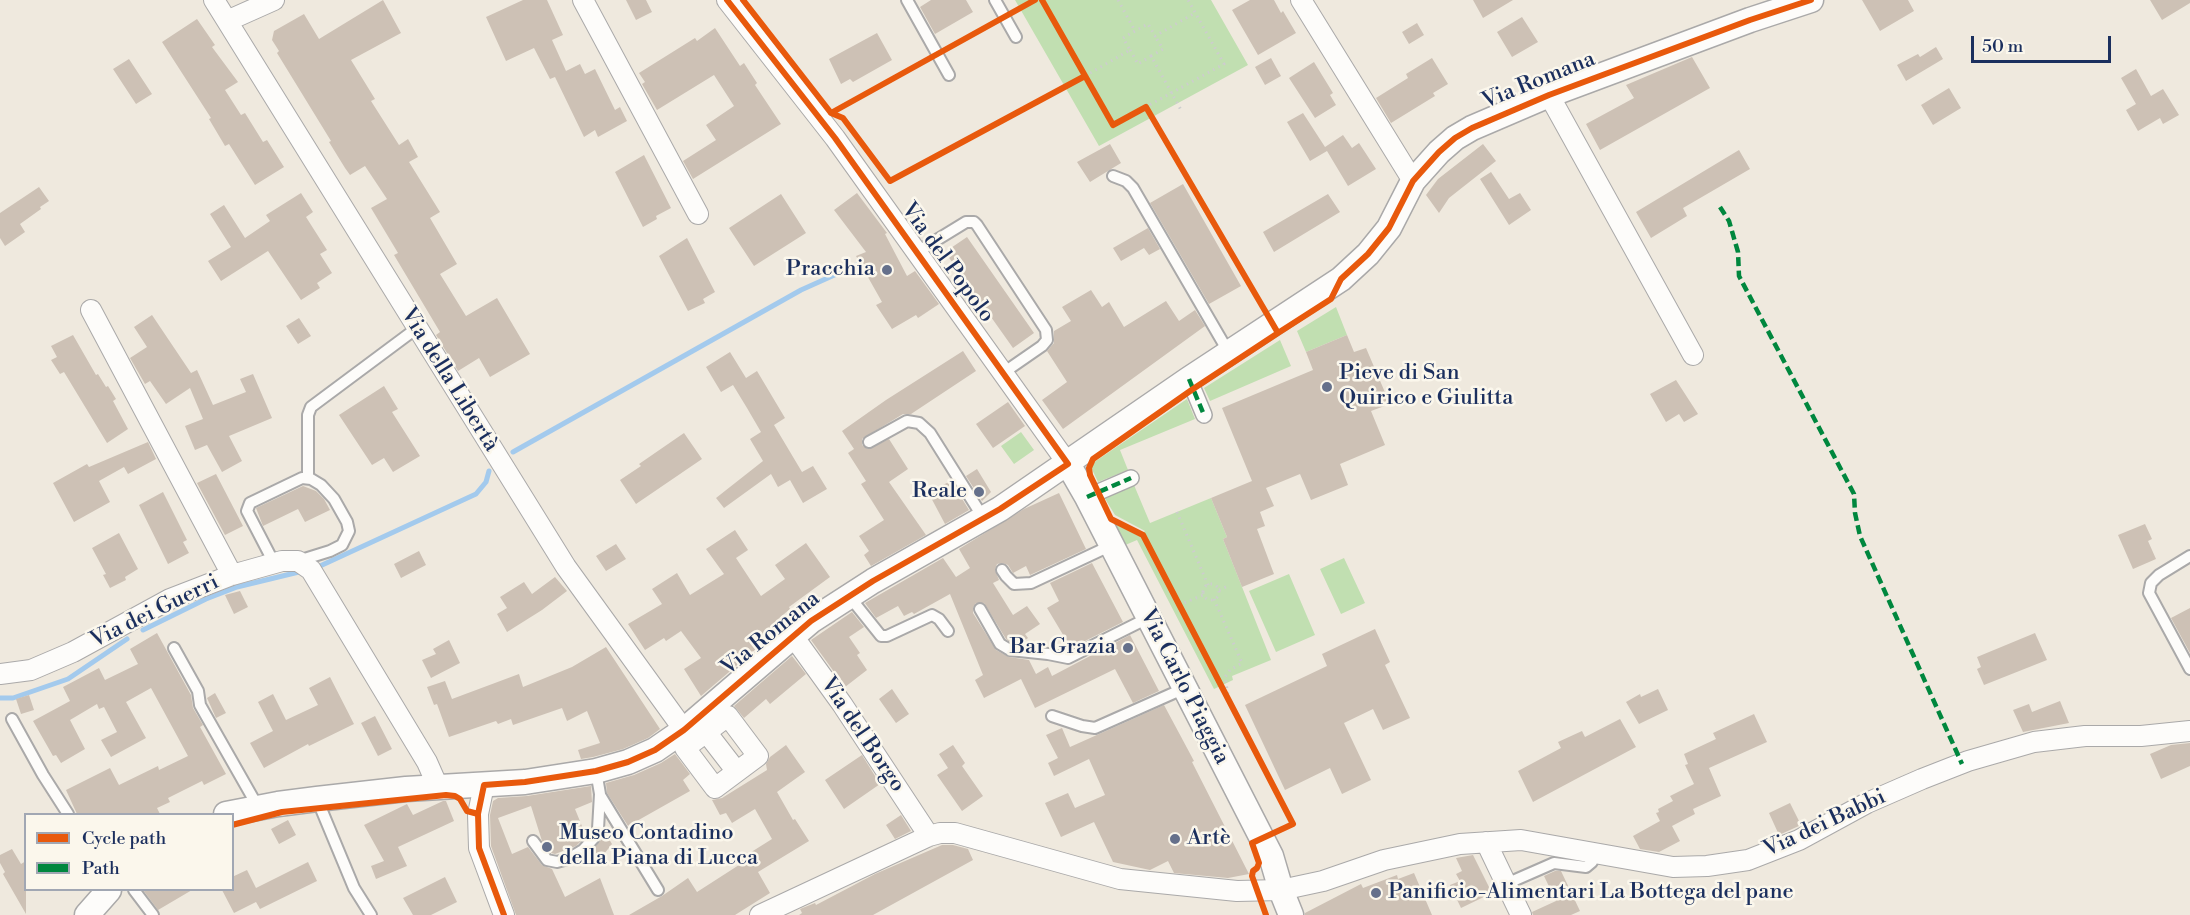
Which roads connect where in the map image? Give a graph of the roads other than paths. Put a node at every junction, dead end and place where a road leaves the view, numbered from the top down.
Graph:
1 (214, 0) edge
2 (274, 0) edge
3 (583, 0) edge
4 (727, 0) edge
5 (907, 0) edge
6 (995, 0) edge
7 (1301, 0) edge
8 (1811, 0) edge
9 (227, 21) junction
10 (1016, 37) dead end
11 (949, 75) dead end
12 (1550, 95) junction
13 (1113, 176) dead end
14 (1413, 182) junction
15 (698, 214) dead end
16 (917, 252) junction
17 (91, 310) dead end
18 (417, 328) junction
19 (1229, 353) junction
20 (1693, 355) dead end
21 (1003, 373) junction
22 (1189, 379) junction
23 (1204, 415) dead end
24 (869, 442) dead end
25 (1068, 464) junction
26 (308, 478) junction
27 (1131, 478) dead end
28 (1087, 496) junction
29 (984, 519) junction
30 (1112, 545) junction
31 (2190, 556) edge
32 (298, 561) junction
33 (274, 563) junction
34 (1002, 570) dead end
35 (232, 575) junction
36 (848, 596) junction
37 (980, 609) dead end
38 (1148, 618) junction
39 (948, 631) dead end
40 (793, 636) junction
41 (174, 648) dead end
42 (2190, 669) edge
43 (0, 674) edge
44 (1185, 688) junction
45 (1052, 716) dead end
46 (12, 719) dead end
47 (695, 727) junction
48 (2190, 731) edge
49 (734, 768) dead end
50 (598, 783) junction
51 (484, 785) junction
52 (438, 787) junction
53 (317, 799) junction
54 (258, 808) junction
55 (67, 813) edge
56 (231, 813) edge
57 (929, 836) junction
58 (533, 841) dead end
59 (1486, 842) junction
60 (1591, 851) junction
61 (1506, 884) junction
62 (658, 890) dead end
63 (1281, 890) junction
64 (108, 891) edge
65 (135, 891) edge
66 (788, 909) edge
67 (87, 915) edge
68 (153, 915) edge
69 (371, 915) edge
70 (504, 915) edge
71 (760, 915) edge
72 (1291, 915) edge
73 (1521, 915) edge

1 - 9 street
2 - 9 street
3 - 15 street
4 - 16 street, Via del Popolo
5 - 11 lane
6 - 10 lane
7 - 14 street
8 - 12 street, Via Romana
9 - 18 street, Via della Libertà
12 - 14 street, Via Romana
12 - 20 street
13 - 19 lane
14 - 19 street, Via Romana
16 - 21 street, Via del Popolo
16 - 21 lane
17 - 35 street
18 - 26 lane
18 - 47 street, Via della Libertà
19 - 22 street, Via Romana
21 - 25 street, Via del Popolo
22 - 23 street
22 - 25 street, Via Romana
24 - 29 lane
25 - 28 street, Via Carlo Piaggia
25 - 29 street, Via Romana
26 - 32 lane
26 - 33 lane
27 - 28 street
28 - 30 street, Via Carlo Piaggia
29 - 36 street, Via Romana
30 - 34 lane
30 - 38 street, Via Carlo Piaggia
31 - 42 lane
32 - 33 street, Via dei Guerri
32 - 52 street
33 - 35 street, Via dei Guerri
35 - 43 street, Via dei Guerri
36 - 39 lane
36 - 40 street, Via Romana
37 - 38 lane
38 - 44 street, Via Carlo Piaggia
40 - 47 street, Via Romana
40 - 57 street, Via del Borgo
41 - 54 lane
44 - 45 lane
44 - 63 street, Via Carlo Piaggia
46 - 55 lane
47 - 49 street, Via della Libertà
47 - 50 street, Via Romana
48 - 60 street, Via dei Babbi
50 - 51 street, Via Romana
50 - 58 lane
50 - 62 lane
51 - 52 street, Via Romana
51 - 70 street
52 - 53 street, Via Romana
53 - 54 street, Via Romana
53 - 69 lane
54 - 56 street, Via Romana
57 - 63 street, Via dei Babbi
57 - 66 street
59 - 60 street, Via dei Babbi
59 - 61 street
59 - 63 street, Via dei Babbi
60 - 61 lane
61 - 73 street
63 - 72 street, Via Carlo Piaggia
64 - 67 street
65 - 68 lane
66 - 71 street

